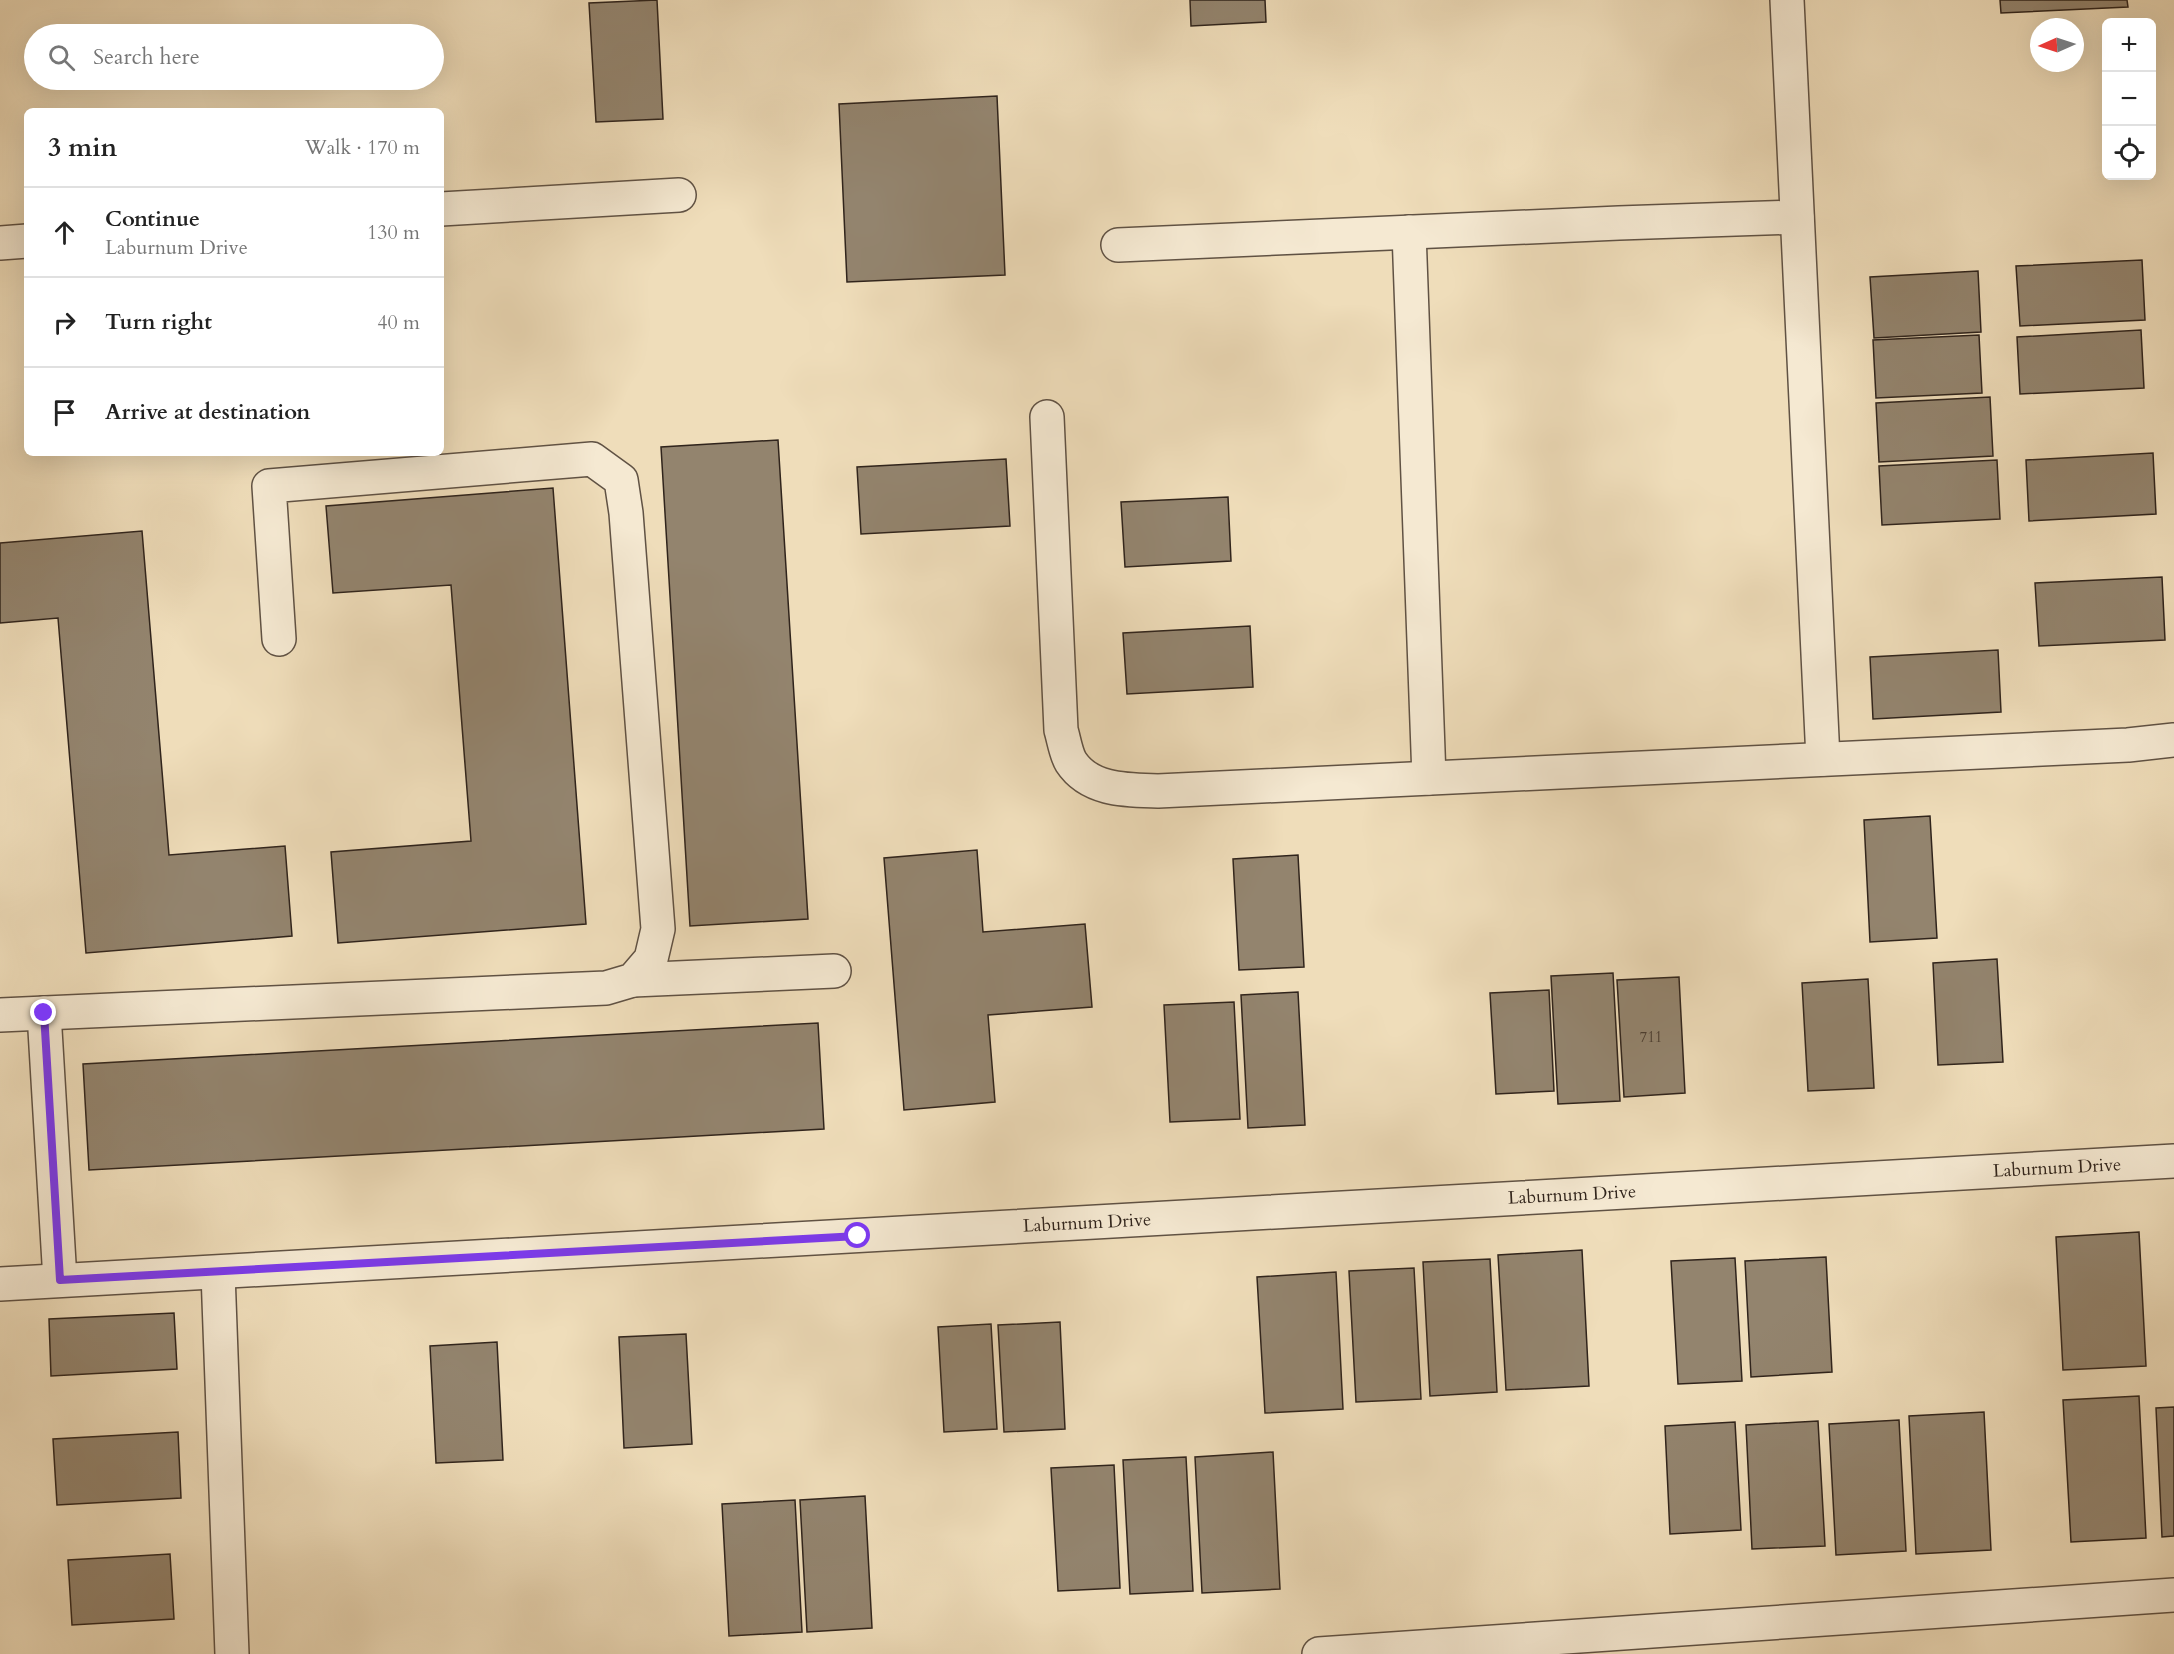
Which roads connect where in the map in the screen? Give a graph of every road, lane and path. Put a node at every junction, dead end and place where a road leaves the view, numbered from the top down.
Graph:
1 (1787, 0) edge
2 (679, 195) dead end
3 (444, 209) edge
4 (1797, 217) junction
5 (1409, 232) junction
6 (24, 241) edge
7 (0, 243) edge
8 (1118, 244) dead end
9 (1047, 417) dead end
10 (279, 639) dead end
11 (2174, 740) edge
12 (1823, 759) junction
13 (1429, 778) junction
14 (834, 971) dead end
15 (633, 980) junction
16 (44, 1013) junction
17 (0, 1015) edge
18 (2174, 1161) edge
19 (218, 1273) junction
20 (60, 1280) junction
21 (0, 1284) edge
22 (2174, 1595) edge
23 (1425, 1650) edge
24 (232, 1654) edge
25 (1319, 1654) edge

1 - 4 street
2 - 3 street
4 - 5 street
4 - 12 street
5 - 8 street
5 - 13 street
6 - 7 street
9 - 13 street
10 - 15 street
11 - 12 street
12 - 13 street
14 - 15 street
15 - 16 street
16 - 17 street
16 - 20 street
18 - 19 street, Laburnum Drive
19 - 20 street, Laburnum Drive
19 - 24 street
20 - 21 street, Laburnum Drive
22 - 23 street
23 - 25 street

